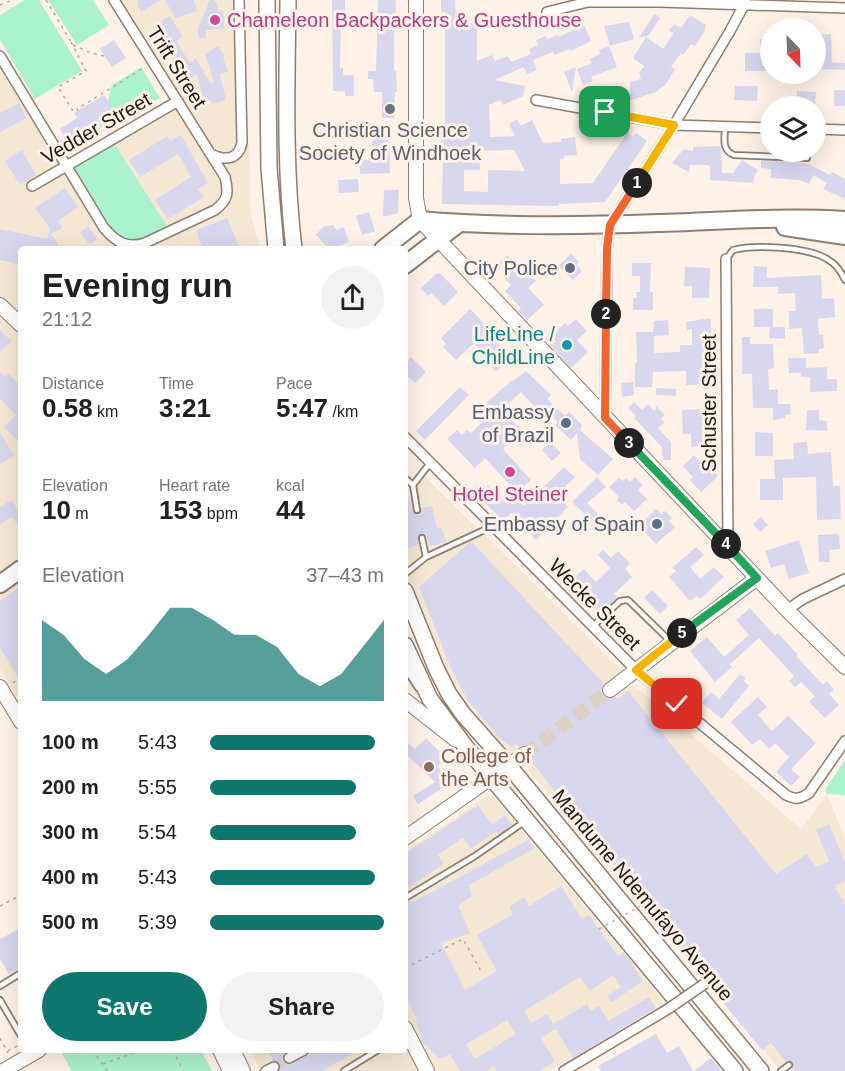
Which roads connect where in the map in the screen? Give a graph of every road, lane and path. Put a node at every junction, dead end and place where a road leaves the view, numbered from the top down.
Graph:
1 (12, 0) edge
2 (46, 0) edge
3 (114, 0) edge
4 (239, 0) edge
5 (267, 0) edge
6 (288, 0) edge
7 (416, 0) edge
8 (745, 3) edge
9 (0, 6) edge
10 (845, 8) edge
11 (547, 12) dead end
12 (71, 42) junction
13 (0, 56) edge
14 (104, 56) dead end
15 (142, 69) dead end
16 (536, 100) dead end
17 (177, 101) junction
18 (674, 125) junction
19 (725, 126) junction
20 (760, 128) edge
21 (826, 129) edge
22 (845, 130) edge
23 (210, 154) junction
24 (760, 156) edge
25 (67, 166) junction
26 (32, 186) dead end
27 (420, 220) junction
28 (743, 220) junction
29 (845, 220) edge
30 (458, 224) junction
31 (610, 225) junction
32 (845, 236) edge
33 (437, 240) junction
34 (276, 246) edge
35 (294, 246) edge
36 (387, 246) edge
37 (726, 259) joint
38 (408, 263) edge
39 (845, 280) edge
40 (0, 305) edge
41 (18, 322) edge
42 (605, 418) junction
43 (408, 440) edge
44 (430, 463) junction
45 (408, 481) edge
46 (413, 485) junction
47 (417, 510) dead end
48 (493, 526) junction
49 (422, 538) dead end
50 (728, 546) junction
51 (426, 557) junction
52 (18, 571) edge
53 (408, 572) edge
54 (757, 578) junction
55 (845, 579) edge
56 (0, 584) edge
57 (408, 599) edge
58 (787, 610) junction
59 (592, 627) junction
60 (671, 642) junction
61 (408, 652) edge
62 (845, 667) edge
63 (636, 670) junction
64 (408, 673) edge
65 (0, 687) edge
66 (610, 690) tunnel mouth
67 (408, 702) edge
68 (18, 717) edge
69 (446, 722) junction
70 (845, 741) edge
71 (465, 746) junction
72 (525, 754) tunnel mouth
73 (509, 766) junction
74 (492, 778) junction
75 (526, 821) junction
76 (408, 836) edge
77 (408, 896) edge
78 (18, 897) edge
79 (644, 904) dead end
80 (0, 906) edge
81 (599, 929) dead end
82 (408, 966) edge
83 (482, 973) dead end
84 (18, 975) edge
85 (712, 978) dead end
86 (0, 986) edge
87 (0, 1000) edge
88 (18, 1031) edge
89 (408, 1035) edge
90 (0, 1038) edge
91 (7, 1051) junction
92 (18, 1051) edge
93 (26, 1053) edge
94 (94, 1053) edge
95 (133, 1053) edge
96 (174, 1053) edge
97 (221, 1053) edge
98 (234, 1053) edge
99 (299, 1053) edge
100 (373, 1053) edge
101 (290, 1058) tunnel mouth
102 (103, 1065) junction
103 (789, 1065) dead end
104 (9, 1068) edge
105 (102, 1071) edge
106 (108, 1071) edge
107 (183, 1071) edge
108 (230, 1071) edge
109 (243, 1071) edge
110 (344, 1071) edge
111 (427, 1071) edge
112 (564, 1071) edge
113 (735, 1071) edge
114 (761, 1071) edge
115 (781, 1071) edge

1 - 9 path
2 - 12 path
3 - 17 street, Trift Street
4 - 23 street
5 - 34 main road
6 - 35 main road
7 - 27 street
8 - 10 street
8 - 11 street
8 - 18 street
12 - 14 path
12 - 15 path
13 - 25 street, Trift Street
16 - 18 street
17 - 23 street, Trift Street
17 - 25 street, Vedder Street
18 - 19 street
18 - 31 street
19 - 20 street
19 - 24 lane
21 - 22 street
23 - 25 street, Trift Street
25 - 26 street, Vedder Street
27 - 30 highway
27 - 33 street
27 - 36 highway
28 - 29 highway
28 - 31 highway
28 - 32 highway
30 - 31 highway
30 - 33 highway
31 - 42 street
33 - 38 highway
33 - 42 street
37 - 39 lane
37 - 50 street, Schuster Street
40 - 41 street
42 - 50 street
43 - 44 street, Wecke Street
44 - 46 lane
44 - 48 street, Wecke Street
45 - 46 lane
46 - 47 lane
48 - 51 lane
48 - 59 street, Wecke Street
49 - 51 lane
50 - 54 street
51 - 53 lane
52 - 56 highway
54 - 58 street
54 - 60 street
55 - 58 street
57 - 73 main road, Mandume Ndemufayo Avenue
58 - 62 street
59 - 60 lane
59 - 63 street, Wecke Street
60 - 63 street
61 - 69 main road
63 - 66 street
63 - 70 street, Wecke Street
64 - 69 lane
65 - 68 street
67 - 71 street
69 - 71 main road
71 - 74 main road
72 - 73 street
73 - 74 street
73 - 114 main road, Mandume Ndemufayo Avenue
74 - 75 main road
74 - 76 street
75 - 77 lane
75 - 113 main road
78 - 80 path
79 - 81 path, bridge
82 - 83 path
84 - 86 lane
85 - 112 street, bridge
87 - 88 lane
89 - 111 street
90 - 91 path
91 - 92 path
91 - 104 path
93 - 104 street
94 - 102 path
95 - 102 path
96 - 107 path
97 - 108 street
98 - 109 street
99 - 101 street
100 - 110 lane
102 - 105 path
102 - 106 path
103 - 115 lane

